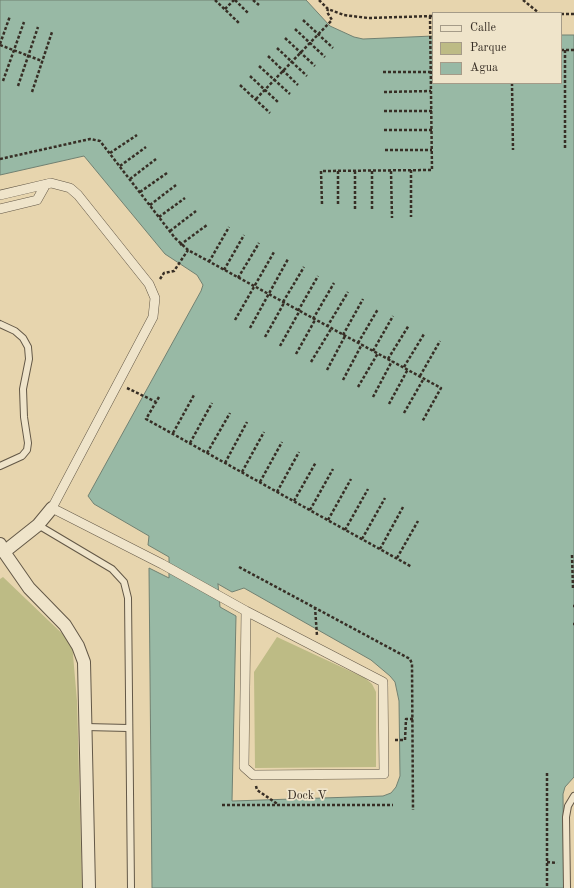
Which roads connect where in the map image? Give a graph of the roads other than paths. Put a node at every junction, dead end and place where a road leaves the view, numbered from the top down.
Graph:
1 (46, 184) junction
2 (0, 195) edge
3 (0, 209) edge
4 (0, 324) edge
5 (0, 466) edge
6 (52, 508) junction
7 (38, 525) junction
8 (1, 550) edge
9 (246, 611) junction
10 (86, 727) junction
11 (128, 728) junction
12 (574, 796) edge
13 (89, 888) edge
14 (130, 888) edge
15 (567, 888) edge

1 - 2 street
1 - 3 street
1 - 6 street
4 - 5 lane
6 - 7 street
6 - 9 street
7 - 8 street
7 - 11 lane
8 - 10 street
9 - 9 street
10 - 11 lane
10 - 13 street
11 - 14 lane
12 - 15 lane

